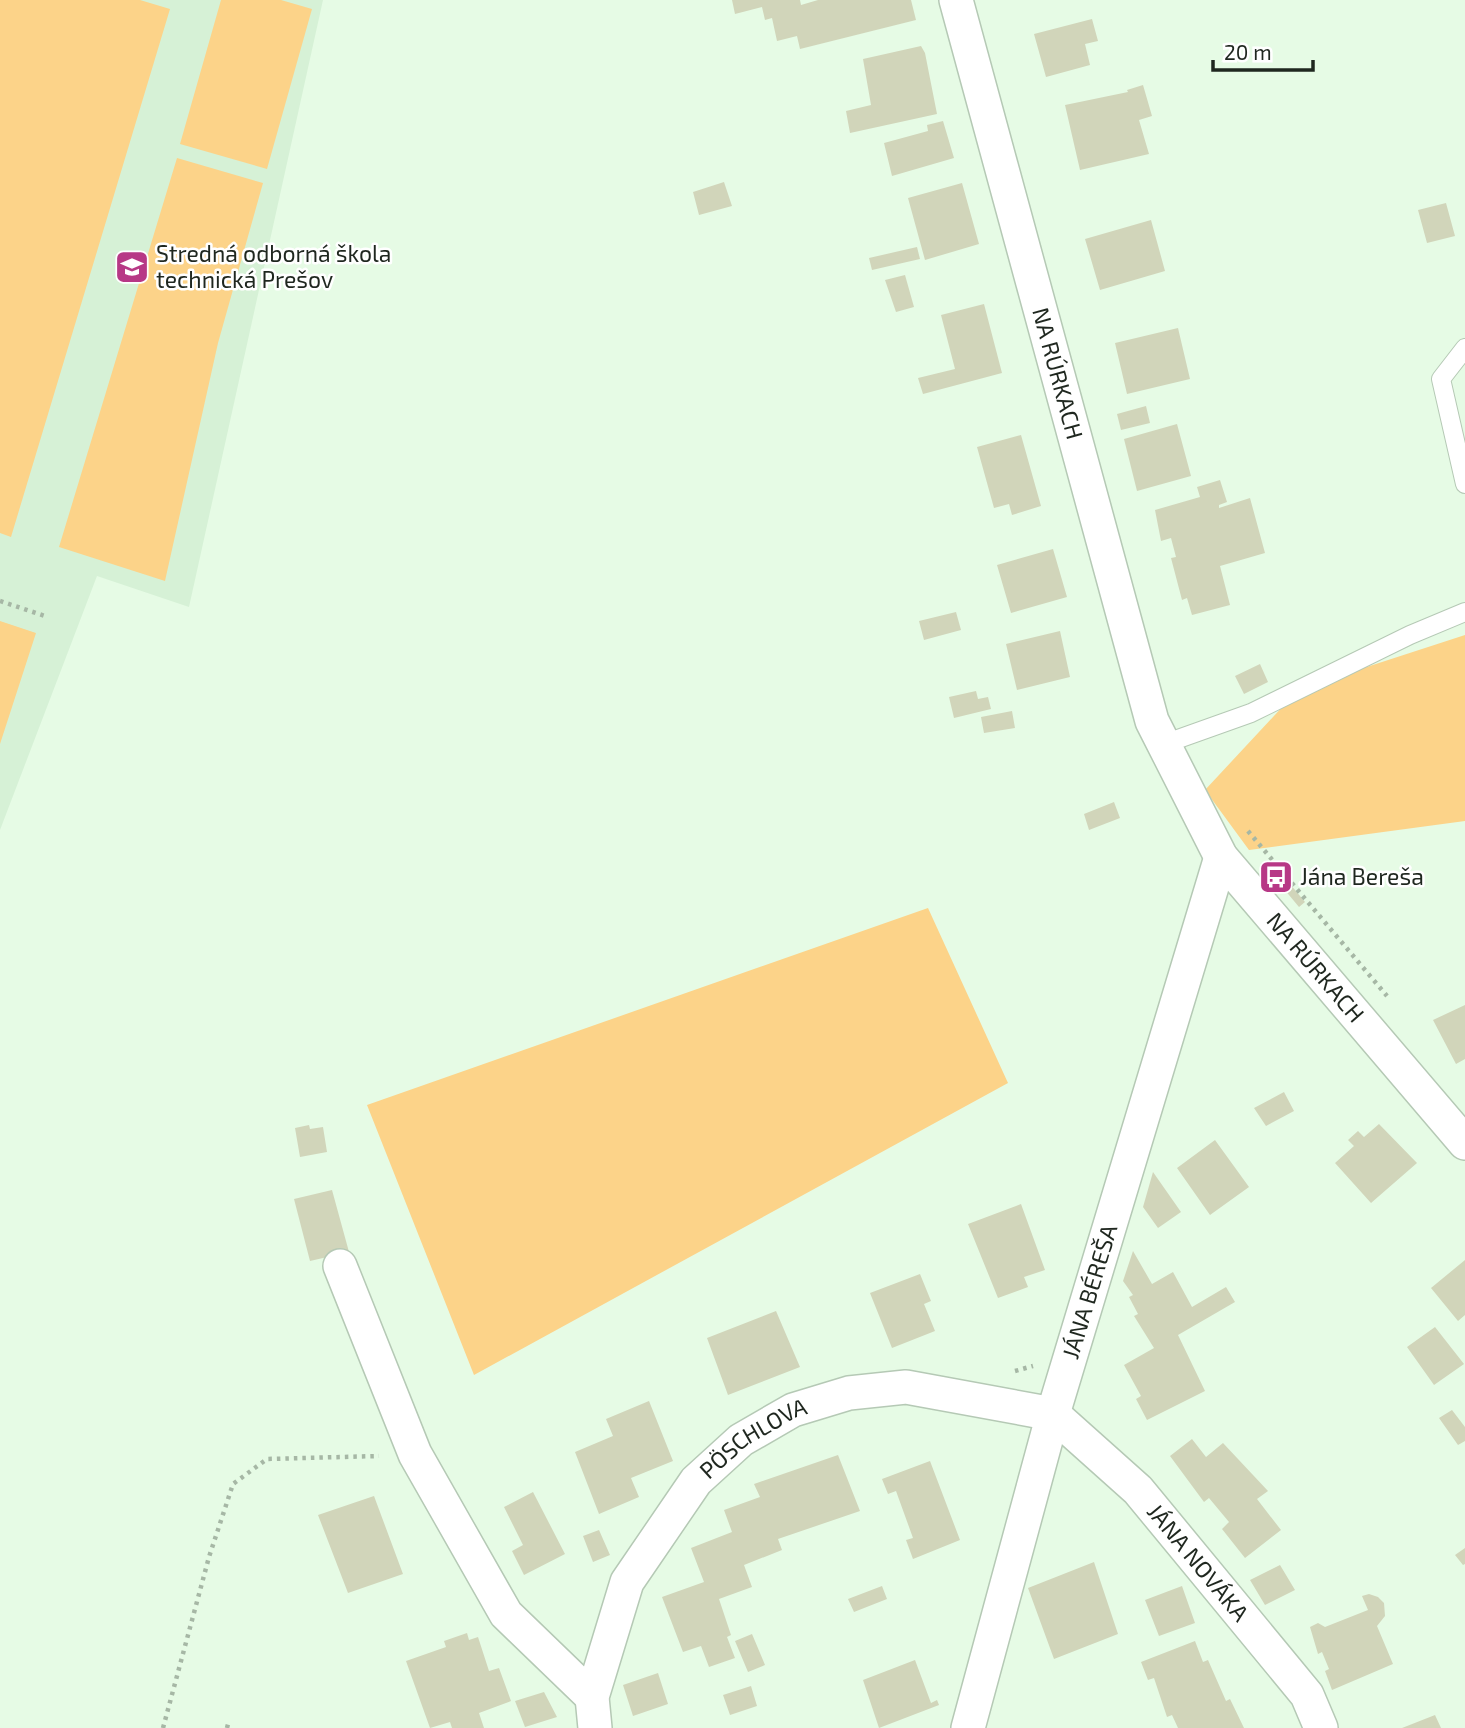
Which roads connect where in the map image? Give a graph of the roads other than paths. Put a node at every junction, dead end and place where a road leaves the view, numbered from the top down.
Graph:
1 (956, 0) edge
2 (1465, 348) edge
3 (1465, 484) edge
4 (1465, 612) edge
5 (1164, 744) junction
6 (1221, 857) junction
7 (1465, 1143) edge
8 (340, 1266) dead end
9 (1053, 1414) junction
10 (594, 1712) edge
11 (968, 1728) edge
12 (1321, 1728) edge

1 - 5 street, NA RÚRKACH
2 - 3 lane
4 - 5 lane
5 - 6 street, NA RÚRKACH
6 - 7 street, NA RÚRKACH
6 - 9 street, JÁNA BÉREŠA
8 - 10 street, PÖSCHLOVA
9 - 10 street, PÖSCHLOVA
9 - 11 street, JÁNA BÉREŠA
9 - 12 street, JÁNA NOVÁKA

